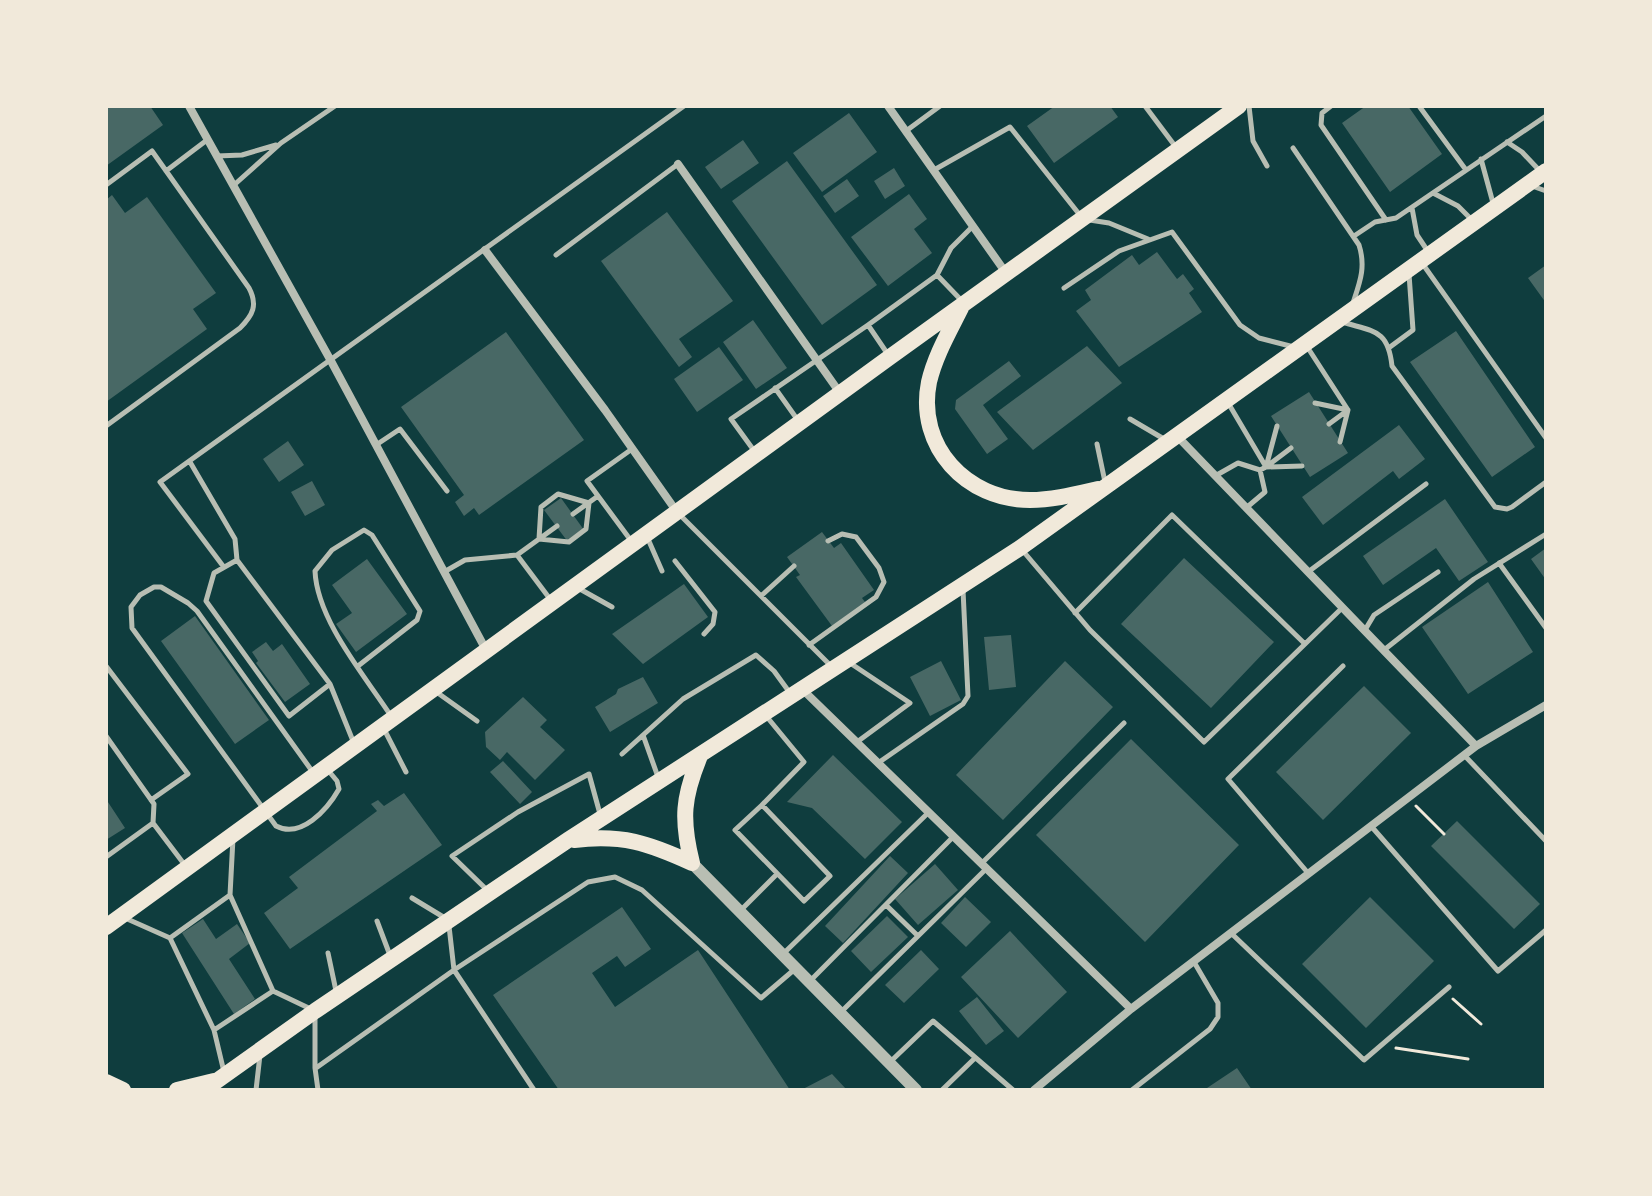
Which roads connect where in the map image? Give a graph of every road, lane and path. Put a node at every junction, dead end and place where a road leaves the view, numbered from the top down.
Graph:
1 (189, 106) edge
2 (335, 106) edge
3 (684, 106) edge
4 (888, 106) edge
5 (940, 106) edge
6 (1145, 106) edge
7 (1239, 106) edge
8 (1249, 106) edge
9 (1331, 106) edge
10 (1419, 106) edge
11 (1546, 116) edge
12 (906, 131) junction
13 (208, 139) junction
14 (1507, 142) junction
15 (281, 143) junction
16 (1293, 148) dead end
17 (1178, 150) junction
18 (217, 156) junction
19 (1481, 159) junction
20 (678, 164) joint
21 (1267, 166) dead end
22 (933, 170) junction
23 (1466, 170) junction
24 (166, 171) junction
25 (1545, 179) edge
26 (106, 185) edge
27 (234, 185) junction
28 (1433, 193) junction
29 (1412, 207) junction
30 (1494, 208) junction
31 (1083, 219) junction
32 (1386, 220) junction
33 (1473, 223) junction
34 (973, 226) junction
35 (1354, 236) junction
36 (1148, 239) junction
37 (485, 250) junction
38 (556, 255) dead end
39 (1420, 261) junction
40 (1006, 273) junction
41 (937, 275) junction
42 (1064, 288) dead end
43 (964, 303) junction
44 (1343, 316) junction
45 (868, 325) junction
46 (1302, 346) junction
47 (1390, 347) junction
48 (890, 357) junction
49 (815, 359) junction
50 (331, 361) junction
51 (775, 388) junction
52 (840, 393) junction
53 (1226, 400) junction
54 (1315, 403) dead end
55 (1348, 410) junction
56 (1130, 419) dead end
57 (800, 423) junction
58 (1329, 424) dead end
59 (106, 426) edge
60 (1277, 426) dead end
61 (1546, 438) edge
62 (1173, 439) junction
63 (1340, 442) dead end
64 (1097, 444) dead end
65 (376, 445) junction
66 (1291, 448) dead end
67 (632, 449) junction
68 (756, 454) junction
69 (190, 462) junction
70 (1302, 466) dead end
71 (1263, 468) junction
72 (1214, 477) junction
73 (1546, 482) edge
74 (1426, 484) dead end
75 (1106, 487) junction
76 (447, 491) dead end
77 (598, 496) junction
78 (589, 503) junction
79 (1245, 508) junction
80 (677, 512) junction
81 (573, 514) dead end
82 (557, 526) dead end
83 (1546, 534) edge
84 (539, 539) junction
85 (640, 539) junction
86 (828, 541) dead end
87 (1020, 548) junction
88 (517, 555) junction
89 (237, 560) junction
90 (675, 561) dead end
91 (1499, 563) junction
92 (223, 566) junction
93 (794, 566) dead end
94 (662, 571) dead end
95 (444, 572) junction
96 (1307, 572) junction
97 (1438, 572) dead end
98 (575, 586) junction
99 (963, 587) junction
100 (761, 596) junction
101 (552, 602) junction
102 (612, 607) dead end
103 (1342, 608) junction
104 (1074, 613) junction
105 (1546, 628) edge
106 (1364, 631) junction
107 (704, 634) dead end
108 (1305, 644) junction
109 (809, 645) junction
110 (486, 650) junction
111 (1383, 650) junction
112 (106, 666) edge
113 (358, 666) junction
114 (841, 666) junction
115 (1343, 666) dead end
116 (330, 684) junction
117 (433, 690) junction
118 (798, 693) junction
119 (1546, 705) edge
120 (765, 714) junction
121 (477, 721) dead end
122 (387, 722) junction
123 (1124, 723) dead end
124 (643, 735) junction
125 (106, 736) edge
126 (857, 742) junction
127 (355, 746) junction
128 (1476, 746) junction
129 (622, 754) dead end
130 (1464, 755) junction
131 (700, 756) junction
132 (878, 763) junction
133 (320, 771) junction
134 (406, 772) dead end
135 (659, 782) junction
136 (1408, 798) junction
137 (151, 800) junction
138 (762, 805) junction
139 (265, 812) junction
140 (929, 812) junction
141 (601, 820) junction
142 (153, 823) junction
143 (1371, 826) junction
144 (234, 834) junction
145 (1444, 834) dead end
146 (954, 836) junction
147 (568, 840) junction
148 (1546, 841) edge
149 (106, 857) edge
150 (692, 863) junction
151 (984, 866) junction
152 (188, 868) junction
153 (777, 874) junction
154 (1309, 874) junction
155 (490, 892) junction
156 (230, 895) junction
157 (412, 898) dead end
158 (886, 905) junction
159 (739, 911) junction
160 (121, 916) junction
161 (449, 920) junction
162 (377, 921) dead end
163 (106, 927) edge
164 (1546, 930) edge
165 (1231, 933) junction
166 (918, 936) junction
167 (170, 938) junction
168 (328, 953) dead end
169 (782, 955) junction
170 (392, 959) junction
171 (1194, 961) junction
172 (795, 969) junction
173 (454, 970) junction
174 (809, 982) junction
175 (1447, 989) joint
176 (273, 991) junction
177 (337, 996) junction
178 (1131, 1009) junction
179 (315, 1011) junction
180 (839, 1014) junction
181 (1481, 1024) dead end
182 (214, 1030) junction
183 (1381, 1045) junction
184 (260, 1049) junction
185 (974, 1059) junction
186 (1468, 1059) dead end
187 (889, 1063) junction
188 (315, 1068) junction
189 (106, 1082) edge
190 (215, 1082) edge
191 (123, 1090) edge
192 (177, 1090) edge
193 (256, 1090) edge
194 (318, 1090) edge
195 (534, 1090) edge
196 (916, 1090) edge
197 (942, 1090) edge
198 (1013, 1090) edge
199 (1034, 1090) edge
200 (1132, 1090) edge

1 - 13 street
2 - 15 lane
3 - 37 lane
4 - 12 street
5 - 12 lane
6 - 17 lane
7 - 17 highway
8 - 21 lane
9 - 32 lane
10 - 23 lane
11 - 14 lane
12 - 22 street
13 - 18 street
13 - 24 lane
14 - 19 lane
14 - 25 lane
15 - 18 lane
15 - 27 lane
16 - 35 lane
17 - 31 highway
18 - 27 street
19 - 23 lane
19 - 30 lane
20 - 38 lane
20 - 49 street
22 - 31 lane
22 - 34 street
23 - 28 lane
24 - 26 lane
24 - 59 lane
25 - 30 highway
27 - 50 street
28 - 29 lane
28 - 33 lane
29 - 32 lane
29 - 39 lane
30 - 33 highway
31 - 36 lane
31 - 40 highway
32 - 35 lane
33 - 39 highway
34 - 40 street
34 - 41 lane
35 - 44 lane
36 - 42 lane
36 - 46 lane
37 - 50 lane
37 - 67 street
39 - 44 highway
39 - 47 lane
39 - 61 lane
40 - 43 highway
41 - 43 lane
41 - 45 lane
43 - 48 highway
43 - 75 highway
44 - 46 highway
44 - 47 lane
45 - 48 lane
45 - 49 lane
46 - 53 highway
46 - 55 lane
47 - 73 lane
48 - 52 highway
49 - 51 lane
49 - 52 street
50 - 65 street
50 - 69 lane
51 - 57 lane
51 - 68 lane
52 - 57 highway
53 - 62 highway
53 - 71 lane
54 - 55 lane
55 - 58 lane
55 - 63 lane
56 - 62 lane
57 - 68 highway
60 - 71 lane
62 - 72 street
62 - 75 highway
64 - 75 lane
65 - 76 lane
65 - 95 street
66 - 71 lane
67 - 77 lane
67 - 80 street
68 - 80 highway
69 - 89 lane
69 - 92 lane
70 - 71 lane
71 - 72 lane
71 - 79 lane
72 - 79 street
74 - 96 lane
75 - 87 highway
77 - 78 lane
77 - 85 lane
78 - 81 lane
78 - 84 lane
78 - 84 lane
79 - 96 street
80 - 85 highway
80 - 100 lane
82 - 84 lane
83 - 91 lane
84 - 88 lane
85 - 94 lane
85 - 98 highway
86 - 109 lane
87 - 99 highway
87 - 104 lane
88 - 95 lane
88 - 101 lane
89 - 92 lane
89 - 116 lane
90 - 107 lane
91 - 105 lane
91 - 111 lane
92 - 116 lane
93 - 100 lane
95 - 110 street
96 - 103 street
97 - 106 lane
98 - 101 highway
98 - 102 lane
99 - 114 highway
99 - 132 lane
100 - 109 lane
101 - 110 highway
103 - 106 street
103 - 108 lane
104 - 108 lane
104 - 108 lane
106 - 111 street
109 - 114 lane
110 - 117 highway
111 - 128 street
112 - 137 lane
113 - 113 lane
113 - 122 lane
114 - 118 highway
114 - 126 lane
115 - 154 lane
116 - 127 lane
117 - 121 lane
117 - 122 highway
118 - 120 highway
118 - 124 lane
118 - 126 street
119 - 128 street
120 - 131 highway
120 - 138 lane
122 - 127 highway
122 - 134 lane
123 - 151 lane
124 - 129 lane
124 - 135 lane
125 - 137 lane
126 - 132 street
127 - 133 highway
128 - 130 street
130 - 136 street
130 - 148 lane
131 - 135 highway
131 - 150 highway
132 - 140 street
133 - 139 highway
133 - 139 lane
133 - 139 lane
135 - 141 highway
136 - 143 street
136 - 145 path
137 - 142 lane
138 - 153 lane
138 - 153 lane
139 - 144 highway
140 - 146 street
140 - 169 lane
141 - 147 highway
141 - 155 lane
142 - 149 lane
142 - 152 lane
143 - 154 street
143 - 164 lane
144 - 152 highway
144 - 156 lane
146 - 151 street
146 - 158 lane
147 - 150 highway
147 - 155 highway
150 - 159 street
151 - 166 lane
151 - 178 street
152 - 160 highway
153 - 159 lane
154 - 165 street
155 - 161 highway
156 - 167 lane
156 - 176 lane
157 - 161 lane
158 - 166 lane
158 - 174 lane
159 - 169 street
160 - 163 highway
160 - 167 lane
161 - 170 highway
161 - 173 lane
162 - 170 lane
165 - 171 street
165 - 183 lane
166 - 180 lane
167 - 182 lane
168 - 177 lane
169 - 172 street
170 - 177 highway
171 - 178 street
171 - 200 lane
172 - 173 lane
172 - 174 street
173 - 188 lane
173 - 195 lane
174 - 180 street
175 - 181 path
175 - 183 lane
176 - 179 lane
176 - 182 lane
177 - 179 highway
178 - 199 street
179 - 184 highway
179 - 188 lane
180 - 187 street
182 - 190 lane
183 - 186 path
184 - 190 highway
184 - 193 lane
185 - 187 lane
185 - 197 lane
185 - 198 lane
187 - 196 street
188 - 194 lane
189 - 191 highway
190 - 192 highway

